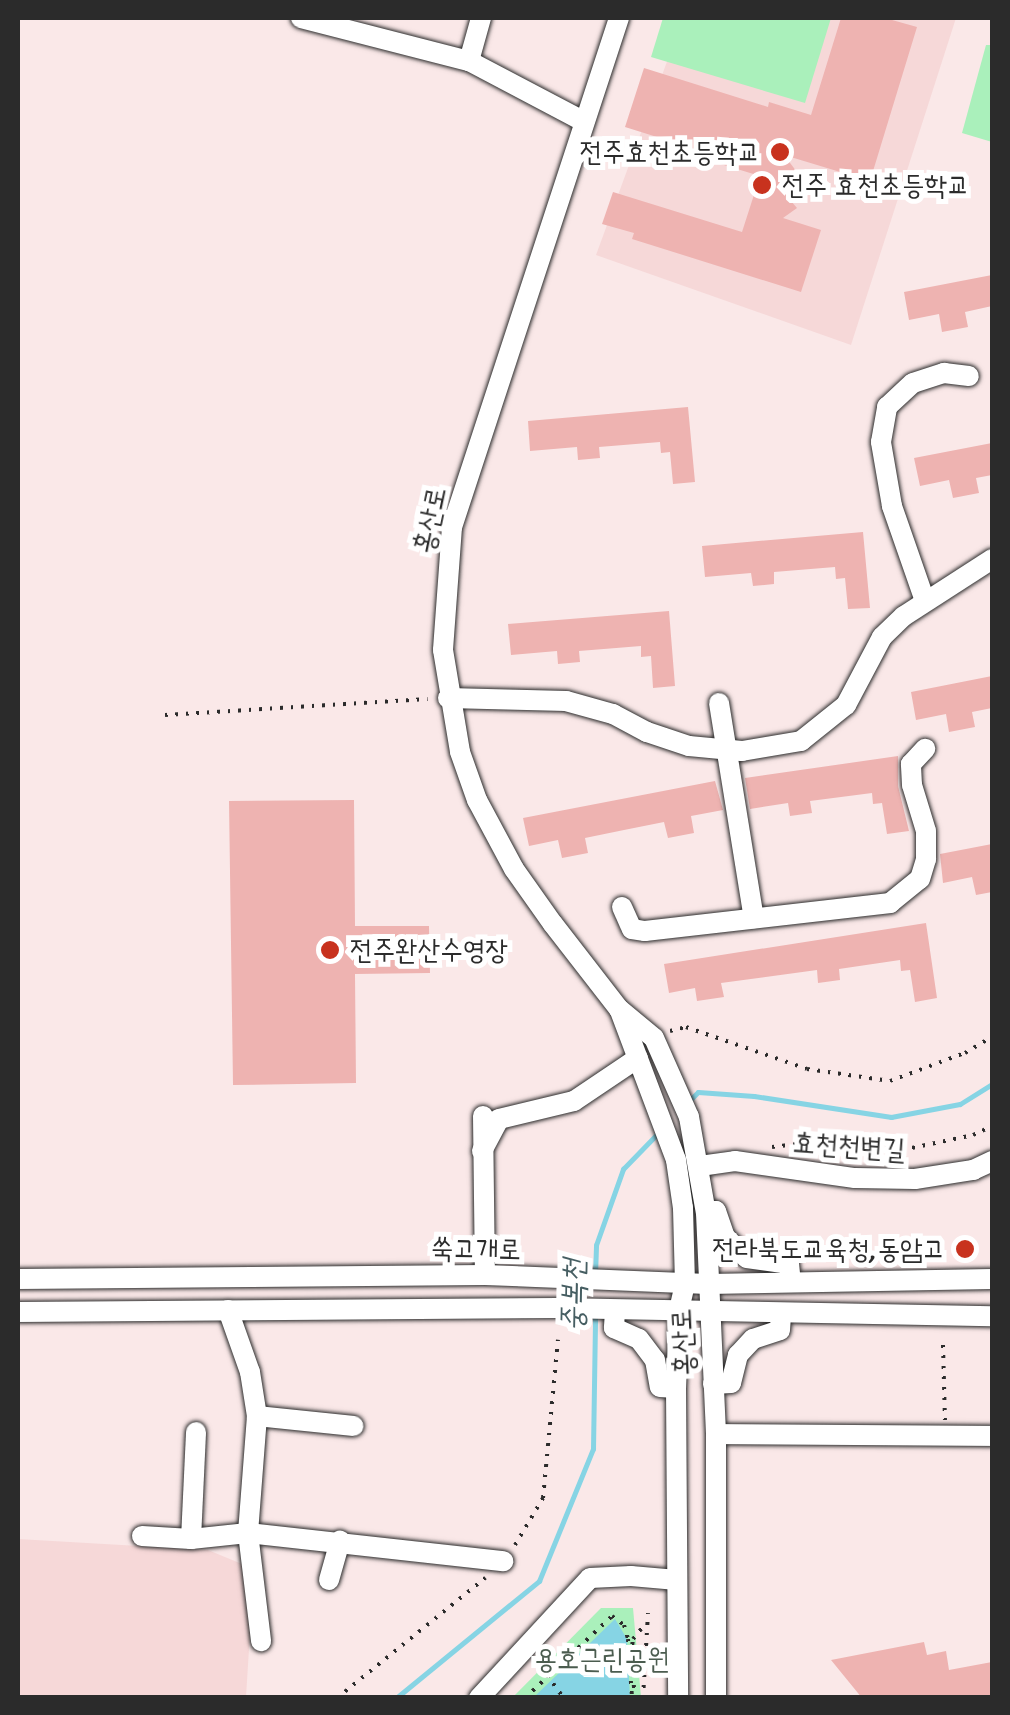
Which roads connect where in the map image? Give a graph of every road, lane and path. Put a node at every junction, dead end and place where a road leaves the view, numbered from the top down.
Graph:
1 (300, 18) edge
2 (481, 18) edge
3 (618, 18) edge
4 (469, 61) junction
5 (583, 121) junction
6 (970, 376) dead end
7 (992, 559) edge
8 (926, 601) junction
9 (448, 698) junction
10 (719, 703) dead end
11 (165, 714) dead end
12 (926, 748) dead end
13 (725, 749) junction
14 (622, 907) dead end
15 (754, 918) junction
16 (619, 1009) junction
17 (992, 1037) edge
18 (654, 1038) junction
19 (638, 1058) junction
20 (483, 1116) dead end
21 (992, 1126) edge
22 (768, 1149) dead end
23 (482, 1152) junction
24 (698, 1157) junction
25 (992, 1161) edge
26 (706, 1213) junction
27 (485, 1276) junction
28 (18, 1279) edge
29 (992, 1280) edge
30 (791, 1282) junction
31 (685, 1284) junction
32 (708, 1284) junction
33 (228, 1310) junction
34 (621, 1311) junction
35 (679, 1311) junction
36 (18, 1312) edge
37 (710, 1312) junction
38 (781, 1314) junction
39 (992, 1316) edge
40 (943, 1346) dead end
41 (713, 1384) junction
42 (676, 1388) junction
43 (257, 1416) junction
44 (946, 1425) dead end
45 (353, 1426) dead end
46 (196, 1432) dead end
47 (716, 1434) junction
48 (992, 1436) edge
49 (248, 1533) junction
50 (142, 1536) dead end
51 (191, 1539) junction
52 (340, 1540) junction
53 (503, 1561) dead end
54 (329, 1580) dead end
55 (677, 1580) junction
56 (648, 1612) dead end
57 (646, 1623) junction
58 (261, 1641) dead end
59 (548, 1675) junction
60 (479, 1698) edge
61 (525, 1698) edge
62 (564, 1698) edge
63 (634, 1698) edge
64 (643, 1698) edge
65 (678, 1698) edge
66 (716, 1698) edge

1 - 4 street
2 - 4 street
3 - 5 street, 홍산로
4 - 5 street
5 - 9 street, 홍산로
6 - 8 street
7 - 8 street
8 - 13 street
9 - 11 path
9 - 13 street
9 - 16 street, 홍산로
10 - 13 street
12 - 15 street
13 - 15 street
14 - 15 street
16 - 18 street, 홍산로
16 - 19 street, 홍산로
17 - 18 path
18 - 24 street, 홍산로
19 - 23 street
19 - 31 street, 홍산로
20 - 23 street
21 - 22 path
23 - 27 street
24 - 25 street, 효천천변길
24 - 26 street, 홍산로
26 - 30 street
26 - 32 street, 홍산로
27 - 28 street, 쑥고개로
27 - 31 street, 쑥고개로
29 - 30 street, 쑥고개로
30 - 32 street, 쑥고개로
31 - 32 street, 쑥고개로
31 - 35 street, 홍산로
32 - 37 street, 홍산로
33 - 34 street
33 - 36 street
33 - 43 street
34 - 35 street
34 - 42 street
35 - 37 street
35 - 42 street, 홍산로
37 - 38 street
37 - 41 street, 홍산로
38 - 39 street
38 - 41 street
40 - 44 path
41 - 47 street, 홍산로
42 - 55 street, 홍산로
43 - 45 street
43 - 49 street
46 - 51 street
47 - 48 street
47 - 66 street, 홍산로
49 - 51 street
49 - 52 street
49 - 58 street
50 - 51 street
52 - 53 street
52 - 54 street
55 - 60 street
55 - 65 street, 홍산로
56 - 57 path
57 - 63 path
57 - 64 path
59 - 61 path
59 - 62 path
59 - 63 path

